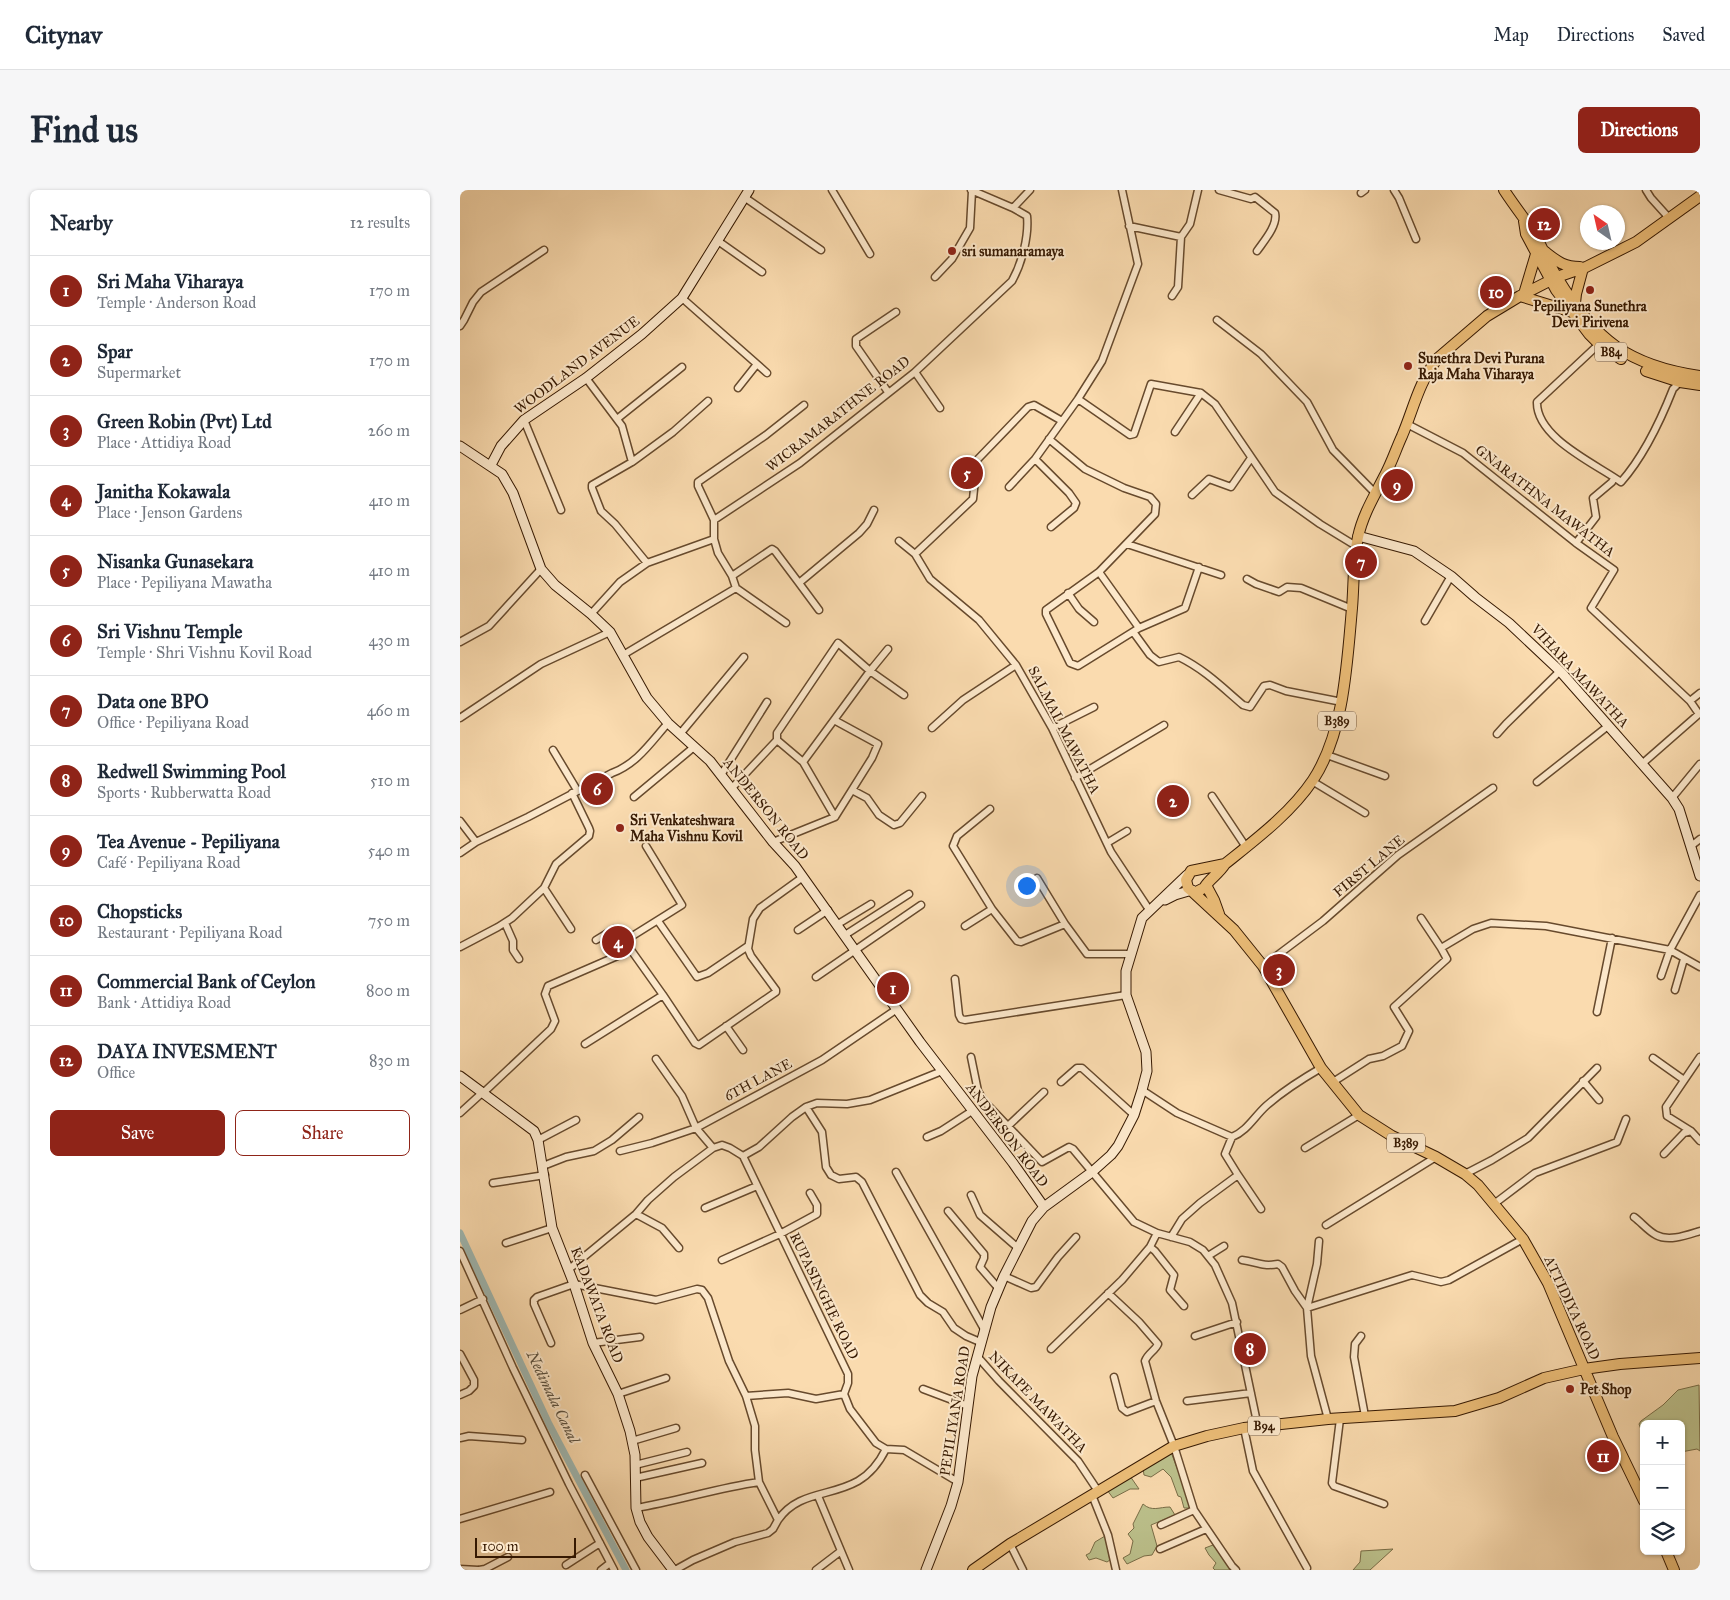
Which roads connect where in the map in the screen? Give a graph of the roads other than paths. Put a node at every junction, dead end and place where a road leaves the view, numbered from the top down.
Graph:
1 (832, 190) edge
2 (972, 190) edge
3 (1030, 190) edge
4 (1122, 190) edge
5 (1198, 190) edge
6 (1219, 190) edge
7 (1394, 190) edge
8 (1504, 190) edge
9 (1646, 190) edge
10 (746, 193) edge
11 (1700, 196) edge
12 (1013, 208) junction
13 (1669, 218) junction
14 (1129, 226) junction
15 (1181, 238) junction
16 (1416, 239) dead end
17 (718, 241) junction
18 (544, 250) dead end
19 (821, 250) dead end
20 (1539, 251) junction
21 (1257, 252) dead end
22 (870, 254) dead end
23 (1585, 268) junction
24 (762, 272) dead end
25 (935, 277) dead end
26 (1554, 279) junction
27 (1522, 295) junction
28 (1172, 296) dead end
29 (682, 298) junction
30 (1574, 308) junction
31 (896, 312) dead end
32 (1218, 320) dead end
33 (460, 326) edge
34 (1598, 344) junction
35 (757, 364) junction
36 (682, 367) dead end
37 (915, 372) junction
38 (767, 373) dead end
39 (1700, 376) edge
40 (586, 378) junction
41 (1680, 382) junction
42 (1700, 385) edge
43 (738, 388) dead end
44 (888, 392) junction
45 (1200, 393) junction
46 (1078, 399) junction
47 (708, 401) dead end
48 (804, 405) dead end
49 (940, 408) dead end
50 (617, 418) junction
51 (524, 420) junction
52 (1062, 421) junction
53 (1408, 424) junction
54 (1175, 432) dead end
55 (1049, 439) junction
56 (461, 450) edge
57 (1251, 458) junction
58 (1035, 459) junction
59 (632, 462) junction
60 (491, 465) junction
61 (1614, 478) junction
62 (1009, 487) dead end
63 (1375, 493) junction
64 (1192, 495) dead end
65 (561, 510) dead end
66 (874, 510) dead end
67 (714, 520) junction
68 (1051, 527) dead end
69 (714, 539) junction
70 (898, 540) dead end
71 (1357, 541) junction
72 (1576, 543) junction
73 (1126, 544) junction
74 (915, 554) junction
75 (647, 562) junction
76 (1199, 567) junction
77 (541, 569) junction
78 (1099, 572) junction
79 (1221, 575) dead end
80 (732, 576) junction
81 (1451, 576) junction
82 (1247, 578) dead end
83 (799, 583) junction
84 (736, 588) junction
85 (1068, 593) junction
86 (1352, 609) junction
87 (819, 610) dead end
88 (591, 614) junction
89 (1425, 621) dead end
90 (1094, 622) dead end
91 (786, 623) dead end
92 (1137, 630) junction
93 (610, 632) junction
94 (460, 634) edge
95 (462, 641) edge
96 (888, 649) dead end
97 (623, 655) junction
98 (744, 657) dead end
99 (1016, 665) junction
100 (870, 671) junction
101 (1560, 672) junction
102 (1700, 693) edge
103 (904, 695) dead end
104 (1690, 701) junction
105 (767, 702) dead end
106 (1342, 702) junction
107 (1094, 707) dead end
108 (460, 718) edge
109 (834, 720) junction
110 (668, 723) junction
111 (1164, 725) dead end
112 (1608, 726) junction
113 (932, 728) dead end
114 (1052, 728) junction
115 (680, 734) junction
116 (1497, 734) dead end
117 (777, 737) junction
118 (694, 747) junction
119 (553, 750) dead end
120 (1327, 756) junction
121 (803, 762) junction
122 (1643, 763) junction
123 (1700, 764) edge
124 (721, 775) junction
125 (1385, 776) dead end
126 (1075, 778) junction
127 (1312, 781) junction
128 (1537, 782) dead end
129 (732, 788) junction
130 (1494, 788) dead end
131 (852, 790) junction
132 (575, 792) junction
133 (922, 796) dead end
134 (1212, 796) dead end
135 (634, 797) dead end
136 (1672, 798) junction
137 (990, 808) dead end
138 (1364, 813) dead end
139 (835, 817) junction
140 (460, 821) edge
141 (1127, 831) dead end
142 (1700, 839) edge
143 (476, 842) junction
144 (773, 842) junction
145 (1107, 843) junction
146 (646, 846) dead end
147 (1691, 846) junction
148 (1246, 847) junction
149 (460, 853) edge
150 (1225, 864) junction
151 (1192, 873) junction
152 (1700, 876) edge
153 (804, 877) junction
154 (1037, 878) dead end
155 (1207, 883) junction
156 (544, 888) junction
157 (1193, 892) junction
158 (909, 894) dead end
159 (1700, 895) edge
160 (1160, 902) junction
161 (871, 904) dead end
162 (921, 905) dead end
163 (992, 909) junction
164 (828, 910) junction
165 (1150, 910) junction
166 (1221, 917) junction
167 (1421, 918) dead end
168 (658, 921) junction
169 (505, 923) junction
170 (838, 924) junction
171 (1065, 924) junction
172 (965, 926) dead end
173 (571, 929) dead end
174 (798, 930) dead end
175 (845, 935) junction
176 (1612, 938) junction
177 (596, 940) dead end
178 (626, 940) junction
179 (748, 946) junction
180 (460, 947) edge
181 (1441, 948) junction
182 (631, 950) junction
183 (855, 950) junction
184 (1670, 950) junction
185 (1130, 954) junction
186 (519, 959) dead end
187 (1684, 959) junction
188 (1264, 966) junction
189 (1700, 968) edge
190 (1661, 976) dead end
191 (816, 977) dead end
192 (955, 979) dead end
193 (1675, 990) dead end
194 (663, 995) junction
195 (1126, 995) junction
196 (897, 1009) junction
197 (1597, 1012) dead end
198 (726, 1026) junction
199 (585, 1044) dead end
200 (743, 1050) dead end
201 (970, 1057) dead end
202 (1700, 1057) edge
203 (1653, 1058) dead end
204 (656, 1059) dead end
205 (1321, 1068) junction
206 (1597, 1068) dead end
207 (942, 1071) junction
208 (460, 1076) edge
209 (1684, 1080) junction
210 (1583, 1081) junction
211 (1061, 1082) dead end
212 (1333, 1082) junction
213 (1142, 1090) junction
214 (1044, 1092) dead end
215 (482, 1093) junction
216 (1600, 1100) dead end
217 (806, 1107) junction
218 (972, 1111) junction
219 (460, 1114) edge
220 (1134, 1115) junction
221 (1359, 1115) junction
222 (638, 1117) dead end
223 (1626, 1119) dead end
224 (576, 1120) dead end
225 (1008, 1126) junction
226 (696, 1128) junction
227 (1691, 1131) junction
228 (927, 1137) dead end
229 (1232, 1137) junction
230 (538, 1140) junction
231 (1700, 1142) edge
232 (713, 1148) junction
233 (1305, 1148) dead end
234 (620, 1151) dead end
235 (1664, 1154) dead end
236 (743, 1156) junction
237 (1436, 1157) junction
238 (544, 1171) junction
239 (896, 1172) dead end
240 (1092, 1172) junction
241 (1464, 1174) junction
242 (1238, 1175) junction
243 (493, 1183) dead end
244 (757, 1186) junction
245 (810, 1193) dead end
246 (971, 1196) dead end
247 (1494, 1204) junction
248 (1044, 1207) junction
249 (704, 1208) dead end
250 (1261, 1209) dead end
251 (948, 1211) dead end
252 (636, 1214) junction
253 (1634, 1217) dead end
254 (1326, 1225) dead end
255 (552, 1228) junction
256 (1700, 1231) edge
257 (1158, 1233) junction
258 (780, 1234) junction
259 (1076, 1237) dead end
260 (1172, 1237) junction
261 (1523, 1239) junction
262 (1319, 1241) dead end
263 (506, 1243) dead end
264 (1224, 1246) dead end
265 (1150, 1247) junction
266 (679, 1248) dead end
267 (1018, 1248) junction
268 (460, 1251) edge
269 (1208, 1256) junction
270 (722, 1260) dead end
271 (1242, 1260) dead end
272 (568, 1270) junction
273 (1004, 1276) junction
274 (574, 1284) junction
275 (999, 1288) junction
276 (1108, 1293) junction
277 (483, 1299) junction
278 (1184, 1306) dead end
279 (1307, 1308) junction
280 (460, 1310) edge
281 (1237, 1322) junction
282 (984, 1329) junction
283 (1195, 1336) dead end
284 (1361, 1336) dead end
285 (640, 1338) dead end
286 (551, 1342) dead end
287 (980, 1342) junction
288 (593, 1343) junction
289 (1051, 1349) dead end
290 (460, 1354) edge
291 (977, 1356) junction
292 (1700, 1358) edge
293 (1584, 1369) junction
294 (666, 1378) dead end
295 (1114, 1378) dead end
296 (923, 1389) dead end
297 (1251, 1393) junction
298 (618, 1394) junction
299 (844, 1394) junction
300 (460, 1395) edge
301 (746, 1396) junction
302 (1156, 1401) junction
303 (1187, 1401) dead end
304 (968, 1406) junction
305 (1365, 1416) junction
306 (1328, 1419) junction
307 (1340, 1419) junction
308 (1258, 1427) junction
309 (676, 1428) dead end
310 (1244, 1428) junction
311 (460, 1438) edge
312 (522, 1440) dead end
313 (632, 1441) junction
314 (1174, 1446) junction
315 (886, 1449) junction
316 (686, 1452) dead end
317 (702, 1462) dead end
318 (635, 1465) junction
319 (585, 1475) dead end
320 (635, 1478) junction
321 (759, 1482) junction
322 (958, 1482) junction
323 (550, 1492) dead end
324 (1095, 1493) junction
325 (1640, 1493) edge
326 (818, 1496) junction
327 (1384, 1504) dead end
328 (636, 1508) junction
329 (1194, 1510) junction
330 (460, 1519) edge
331 (778, 1520) junction
332 (1161, 1525) dead end
333 (1206, 1529) junction
334 (600, 1543) junction
335 (1010, 1544) junction
336 (1160, 1549) dead end
337 (841, 1551) junction
338 (1668, 1555) edge
339 (508, 1557) dead end
340 (610, 1563) junction
341 (566, 1564) dead end
342 (1307, 1568) dead end
343 (460, 1569) edge
344 (478, 1570) edge
345 (601, 1570) edge
346 (614, 1570) edge
347 (636, 1570) edge
348 (674, 1570) edge
349 (816, 1570) edge
350 (848, 1570) edge
351 (926, 1570) edge
352 (973, 1570) edge
353 (1023, 1570) edge
354 (1116, 1570) edge
355 (1236, 1570) edge
356 (1674, 1570) edge

1 - 22 street
2 - 12 street
2 - 25 street
3 - 12 street
4 - 14 street
5 - 15 street
6 - 21 street
7 - 16 street
8 - 20 main road, B84
9 - 13 street
10 - 17 main road, WOODLAND AVENUE
10 - 19 street
11 - 13 main road, B389
12 - 37 street, WICRAMARATHNE ROAD
13 - 23 main road, B389
14 - 15 street
14 - 46 street
15 - 28 street
17 - 24 street
17 - 29 main road, WOODLAND AVENUE
18 - 33 street
20 - 23 main road
20 - 26 main road, B84
20 - 27 main road
23 - 26 main road, B389
23 - 30 main road
26 - 27 main road, B389
26 - 30 main road, B84
27 - 30 main road
27 - 53 main road, B389
29 - 35 street
29 - 40 main road, WOODLAND AVENUE
30 - 34 main road, B84
30 - 39 main road, B84
31 - 44 street
32 - 63 street
34 - 41 main road, B84
34 - 61 street
35 - 38 street
35 - 43 street
36 - 50 street
37 - 44 street, WICRAMARATHNE ROAD
37 - 49 street
40 - 50 street
40 - 51 main road, WOODLAND AVENUE
41 - 42 main road, B84
41 - 61 street
44 - 67 street, WICRAMARATHNE ROAD
45 - 46 street
45 - 54 street
45 - 57 street
46 - 52 street
47 - 59 street
48 - 67 street
50 - 59 street
51 - 60 main road, WOODLAND AVENUE
51 - 65 street
52 - 55 street
52 - 74 street
53 - 63 main road, B389
53 - 72 street, GNARATHNA MAWATHA
55 - 58 street
55 - 73 street
56 - 60 main road, ANDERSON ROAD
57 - 64 street
57 - 71 street
58 - 62 street
58 - 68 street
59 - 75 street
60 - 77 main road, ANDERSON ROAD
61 - 72 street
63 - 71 main road, B389
66 - 83 street
67 - 69 street
69 - 75 street
69 - 80 street
70 - 74 street, SALMAL MAWATHA
71 - 81 main road, VIHARA MAWATHA
71 - 86 main road, B389
72 - 104 street, GNARATHNA MAWATHA
73 - 76 street
73 - 78 street
74 - 99 street, SALMAL MAWATHA
75 - 88 street
76 - 79 street
76 - 92 street
77 - 88 main road, ANDERSON ROAD
77 - 95 street
78 - 85 street
78 - 92 street
80 - 83 street
80 - 84 street
81 - 89 street
81 - 101 main road, VIHARA MAWATHA
82 - 86 street
83 - 87 street
84 - 91 street
84 - 97 street
85 - 90 street
85 - 92 street
86 - 106 main road, B389
88 - 93 main road, ANDERSON ROAD
92 - 106 street
93 - 97 main road, ANDERSON ROAD
93 - 108 street
94 - 95 street
96 - 100 street
97 - 110 main road, ANDERSON ROAD
98 - 115 street
99 - 113 street
99 - 114 street, SALMAL MAWATHA
100 - 103 street
100 - 109 street
100 - 117 street
101 - 112 main road, VIHARA MAWATHA
101 - 116 street
102 - 104 street
104 - 122 street
105 - 124 street
106 - 120 main road, B389
107 - 114 street
109 - 121 street
109 - 131 street
110 - 115 main road, ANDERSON ROAD
110 - 132 street
111 - 126 street
112 - 122 main road, VIHARA MAWATHA
112 - 128 street
114 - 126 street, SALMAL MAWATHA
115 - 118 main road, ANDERSON ROAD
117 - 121 street
117 - 129 street
118 - 124 main road, ANDERSON ROAD
118 - 135 street
119 - 132 street
120 - 125 street
120 - 127 main road, B389
121 - 139 street
122 - 136 main road, VIHARA MAWATHA
123 - 136 street
124 - 129 main road, ANDERSON ROAD
126 - 145 street, SALMAL MAWATHA
127 - 138 street
127 - 148 main road, B389
129 - 144 main road, ANDERSON ROAD
130 - 188 street, FIRST LANE
131 - 133 street
131 - 139 street
132 - 143 street
132 - 156 street
134 - 148 street
136 - 147 main road, VIHARA MAWATHA
137 - 163 street
139 - 144 street
140 - 143 street
141 - 145 street
142 - 147 street
143 - 149 street
144 - 153 main road, ANDERSON ROAD
145 - 165 street, SALMAL MAWATHA
146 - 168 street
147 - 152 main road, VIHARA MAWATHA
148 - 150 main road, B389
150 - 151 main road, B389
150 - 155 main road, B389
151 - 155 main road
151 - 157 main road
151 - 160 main road
153 - 164 main road, ANDERSON ROAD
153 - 179 street
154 - 171 street
155 - 157 main road
155 - 166 main road, B389
156 - 169 street
156 - 173 street
157 - 160 main road
157 - 166 main road, B389
158 - 175 street
159 - 184 street
160 - 165 main road, PEPILIYANA ROAD
161 - 170 street
162 - 183 street
163 - 171 street
163 - 172 street
164 - 170 main road, ANDERSON ROAD
164 - 174 street
165 - 185 main road, PEPILIYANA ROAD
166 - 188 main road, ATTIDIYA ROAD / B389
167 - 181 street
168 - 178 street
168 - 179 street
169 - 180 street
169 - 186 street
170 - 175 main road, ANDERSON ROAD
171 - 185 street
175 - 183 main road, ANDERSON ROAD
176 - 181 street
176 - 184 street
176 - 197 street
177 - 178 street
178 - 182 street
179 - 198 street
181 - 212 street
182 - 194 street
182 - 215 street
183 - 191 street
183 - 196 main road, ANDERSON ROAD
184 - 187 street
184 - 190 street
185 - 195 main road, PEPILIYANA ROAD
187 - 189 street
187 - 193 street
188 - 205 main road, ATTIDIYA ROAD / B389
192 - 195 street
194 - 198 street
194 - 199 street
195 - 213 main road, PEPILIYANA ROAD
196 - 207 main road, ANDERSON ROAD
196 - 226 street, 6TH LANE
198 - 200 street
201 - 225 street
202 - 209 street
203 - 209 street
204 - 226 street
205 - 212 main road, ATTIDIYA ROAD / B389
205 - 229 street
206 - 210 street
207 - 217 street
207 - 218 main road, ANDERSON ROAD
208 - 215 main road
209 - 227 street
210 - 216 street
210 - 241 street
211 - 220 street
212 - 221 main road, ATTIDIYA ROAD / B389
213 - 220 main road, PEPILIYANA ROAD
213 - 229 street
214 - 225 street
215 - 219 street
215 - 230 main road
217 - 236 street
217 - 287 street
218 - 228 street
218 - 248 main road, ANDERSON ROAD
220 - 240 main road, PEPILIYANA ROAD
221 - 233 street
221 - 237 main road, ATTIDIYA ROAD / B389
222 - 238 street
223 - 247 street
224 - 230 street
225 - 240 street
226 - 232 street
226 - 234 street, 6TH LANE
227 - 231 street
227 - 235 street
229 - 242 street
230 - 238 main road, KADAWATA ROAD
232 - 236 street
232 - 252 street
236 - 244 street, RUPASINGHE ROAD
237 - 241 main road, ATTIDIYA ROAD / B389
237 - 254 street
238 - 243 street
238 - 255 main road, KADAWATA ROAD
239 - 282 street
240 - 248 main road, PEPILIYANA ROAD
240 - 257 street
241 - 247 main road, ATTIDIYA ROAD / B389
242 - 250 street
242 - 260 street
244 - 249 street
244 - 258 street, RUPASINGHE ROAD
245 - 258 street
246 - 267 street
247 - 261 main road, ATTIDIYA ROAD / B389
248 - 267 main road, PEPILIYANA ROAD
251 - 275 street
252 - 266 street
252 - 272 street
253 - 256 street
255 - 263 street
255 - 272 main road, KADAWATA ROAD
257 - 260 street
257 - 265 street
258 - 270 street
258 - 299 street, RUPASINGHE ROAD
259 - 273 street
260 - 269 street
261 - 279 street
261 - 293 main road, ATTIDIYA ROAD / B389
262 - 279 street
264 - 269 street
265 - 276 street
265 - 278 street
267 - 273 main road, PEPILIYANA ROAD
268 - 277 street
269 - 281 street
271 - 279 street
272 - 274 main road, KADAWATA ROAD
273 - 275 main road, PEPILIYANA ROAD
274 - 286 street
274 - 288 main road, KADAWATA ROAD
274 - 301 street
275 - 282 main road, PEPILIYANA ROAD
276 - 289 street
276 - 302 street
277 - 280 street
277 - 334 street
279 - 306 street
281 - 283 street
281 - 297 street
282 - 287 main road, PEPILIYANA ROAD
284 - 305 street
285 - 288 street
287 - 291 main road, PEPILIYANA ROAD
288 - 298 main road, KADAWATA ROAD
290 - 300 street
291 - 304 main road, PEPILIYANA ROAD
291 - 324 street, NIKAPE MAWATHA
292 - 293 main road, B94
293 - 305 main road, B94
293 - 325 main road, ATTIDIYA ROAD / B389
294 - 298 street
295 - 302 street
296 - 304 street
297 - 303 street
297 - 308 street
298 - 313 main road, KADAWATA ROAD
299 - 301 street
299 - 315 street
301 - 321 street
302 - 314 street
304 - 322 main road, PEPILIYANA ROAD
305 - 307 main road, B94
306 - 307 main road, B94
306 - 308 main road, B94
307 - 327 street
308 - 310 main road, B94
309 - 313 street
310 - 314 main road, B94
310 - 342 street
311 - 312 street
313 - 318 main road, KADAWATA ROAD
314 - 324 main road, B94
314 - 329 street
315 - 322 street
315 - 326 street
316 - 318 street
317 - 320 street
318 - 320 main road, KADAWATA ROAD
319 - 347 street
320 - 328 main road, KADAWATA ROAD
321 - 328 street
321 - 331 street
322 - 351 main road, PEPILIYANA ROAD
323 - 330 street
324 - 335 main road, B94
324 - 354 street, NIKAPE MAWATHA
326 - 331 street
326 - 337 street
328 - 348 main road, KADAWATA ROAD
329 - 332 street
329 - 333 street
331 - 348 street
333 - 336 street
333 - 355 street
334 - 340 street
334 - 341 street
335 - 352 main road, B94
335 - 353 street
337 - 349 street
337 - 350 street
338 - 356 main road
339 - 344 street
340 - 345 street
340 - 346 street
343 - 344 street

